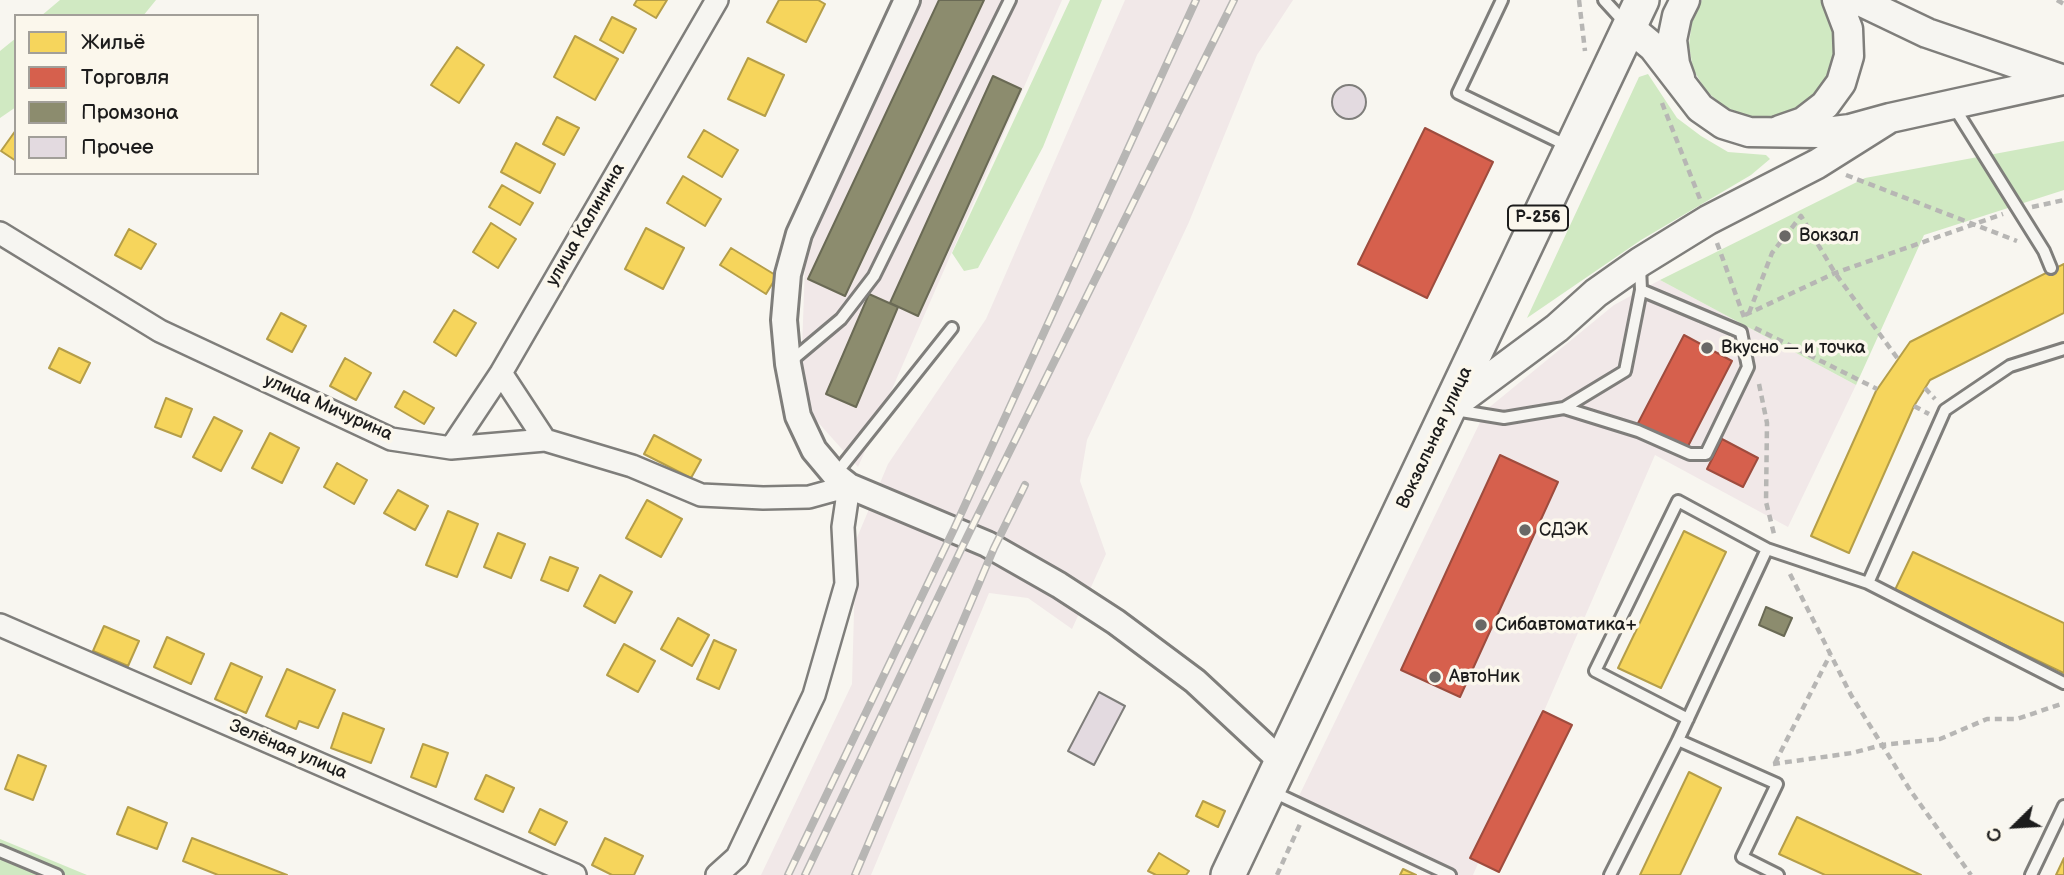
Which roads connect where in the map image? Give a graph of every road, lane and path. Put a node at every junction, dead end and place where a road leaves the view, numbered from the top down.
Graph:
1 (717, 0) edge
2 (907, 0) edge
3 (1010, 0) edge
4 (1502, 0) edge
5 (1604, 0) edge
6 (1685, 0) edge
7 (1837, 0) edge
8 (1858, 0) edge
9 (2057, 0) edge
10 (2064, 4) edge
11 (1641, 21) edge
12 (2064, 80) edge
13 (1671, 89) junction
14 (1953, 104) junction
15 (1889, 118) junction
16 (1777, 131) junction
17 (1572, 148) junction
18 (1817, 164) junction
19 (2064, 200) edge
20 (2018, 210) junction
21 (1708, 220) junction
22 (1972, 223) junction
23 (0, 233) edge
24 (2044, 251) junction
25 (1640, 262) junction
26 (2052, 268) dead end
27 (1835, 273) junction
28 (1641, 290) junction
29 (1746, 314) junction
30 (1734, 318) dead end
31 (1746, 324) junction
32 (952, 328) dead end
33 (2064, 349) edge
34 (1898, 359) dead end
35 (788, 364) junction
36 (500, 373) junction
37 (1756, 373) dead end
38 (1877, 389) dead end
39 (1564, 408) junction
40 (1448, 410) junction
41 (545, 440) junction
42 (452, 447) junction
43 (842, 481) junction
44 (1767, 549) junction
45 (1779, 553) junction
46 (1868, 583) junction
47 (0, 625) edge
48 (1830, 654) junction
49 (2064, 683) edge
50 (2064, 702) edge
51 (1688, 719) junction
52 (1678, 740) junction
53 (1882, 746) junction
54 (1775, 764) junction
55 (1744, 769) junction
56 (1275, 776) junction
57 (2064, 806) edge
58 (1308, 807) junction
59 (0, 851) edge
60 (734, 866) edge
61 (57, 875) edge
62 (575, 875) edge
63 (717, 875) edge
64 (1228, 875) edge
65 (1277, 875) edge
66 (1450, 875) edge
67 (1611, 875) edge
68 (1779, 875) edge
69 (1971, 875) edge
70 (2031, 875) edge

1 - 36 street, улица Калинина
2 - 35 street
3 - 35 lane
4 - 17 lane
5 - 11 lane
6 - 13 main road
7 - 16 main road
8 - 12 main road
9 - 10 path
11 - 13 main road
11 - 17 highway, Вокзальная улица / Р-256
12 - 14 main road
13 - 16 main road
13 - 21 path
14 - 15 main road
14 - 20 lane
15 - 16 main road
15 - 18 main road
17 - 40 highway, Вокзальная улица / Р-256
18 - 21 main road
18 - 22 path
19 - 20 path
20 - 22 path
20 - 24 lane
21 - 25 main road
21 - 29 path
22 - 24 path
22 - 27 path
23 - 42 street, улица Мичурина
24 - 26 lane
25 - 28 lane
25 - 40 main road
27 - 29 path
27 - 29 path
27 - 34 path
28 - 39 lane
28 - 39 lane
29 - 31 path
30 - 31 path
31 - 38 path
32 - 43 lane
33 - 46 lane
35 - 43 street
36 - 41 street
36 - 42 street, улица Калинина
37 - 45 path
39 - 40 lane
40 - 56 highway, Вокзальная улица / Р-256
41 - 42 street, улица Мичурина
41 - 43 street, улица Мичурина
43 - 56 street
43 - 60 street
44 - 45 lane
44 - 51 lane
44 - 51 lane
45 - 46 lane
45 - 48 path
46 - 49 lane
47 - 62 street, Зелёная улица
48 - 53 path
48 - 54 path
50 - 53 path
51 - 52 lane
52 - 55 lane
52 - 67 lane
53 - 54 path
53 - 69 path
54 - 55 path
55 - 68 lane
56 - 58 lane
56 - 64 highway, Вокзальная улица / Р-256
57 - 70 lane
58 - 65 path
58 - 66 lane
59 - 61 lane
60 - 63 street

